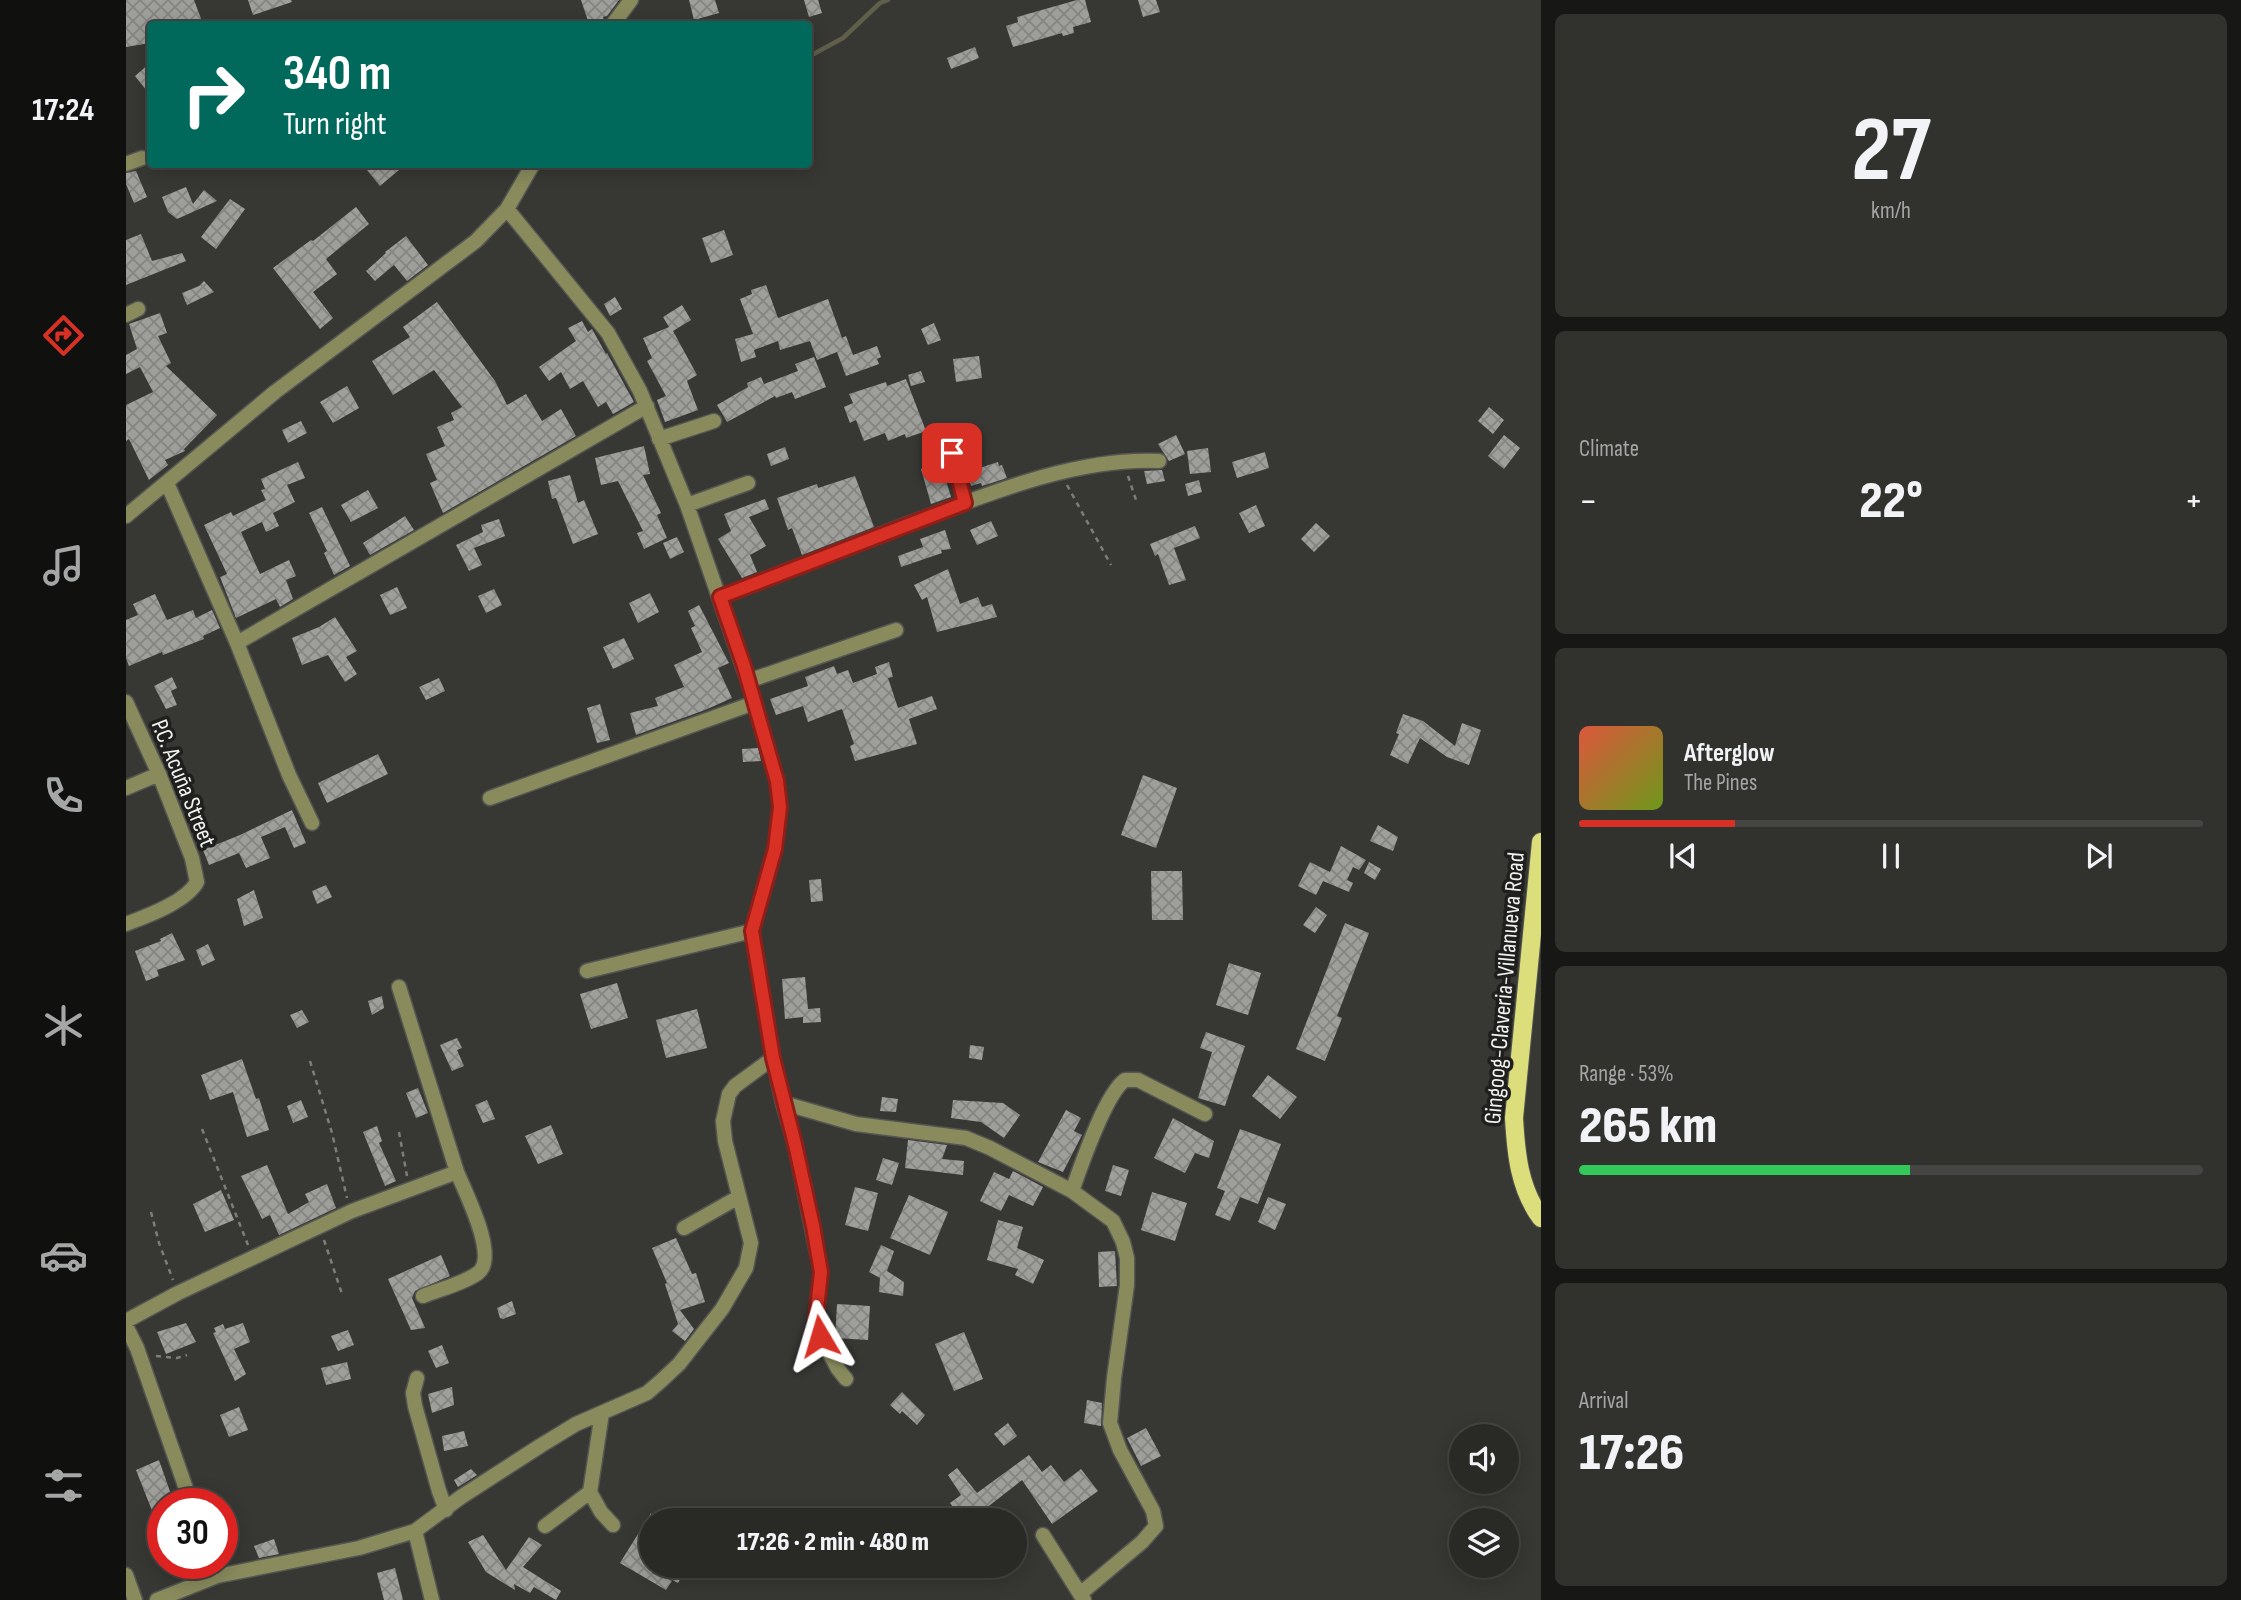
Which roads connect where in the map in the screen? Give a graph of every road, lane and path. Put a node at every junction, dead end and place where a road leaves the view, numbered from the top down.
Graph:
1 (631, 0) edge
2 (615, 21) edge
3 (142, 158) dead end
4 (126, 164) edge
5 (531, 168) edge
6 (508, 209) junction
7 (647, 406) junction
8 (714, 421) dead end
9 (947, 432) dead end
10 (659, 439) junction
11 (1122, 460) junction
12 (1158, 461) dead end
13 (1060, 472) junction
14 (167, 483) junction
15 (748, 483) dead end
16 (965, 503) junction
17 (1137, 503) dead end
18 (687, 505) junction
19 (126, 516) edge
20 (1111, 565) dead end
21 (720, 597) junction
22 (896, 630) dead end
23 (237, 643) junction
24 (748, 681) junction
25 (126, 702) edge
26 (754, 703) junction
27 (159, 774) junction
28 (126, 788) edge
29 (490, 798) dead end
30 (312, 823) dead end
31 (1541, 842) edge
32 (126, 924) edge
33 (752, 931) junction
34 (587, 971) dead end
35 (398, 987) dead end
36 (773, 1058) junction
37 (310, 1061) dead end
38 (783, 1103) junction
39 (1205, 1114) dead end
40 (202, 1129) dead end
41 (399, 1132) dead end
42 (457, 1172) junction
43 (409, 1190) junction
44 (1072, 1191) junction
45 (737, 1198) junction
46 (352, 1211) junction
47 (151, 1212) dead end
48 (1541, 1218) edge
49 (319, 1227) junction
50 (684, 1228) dead end
51 (253, 1258) junction
52 (178, 1293) junction
53 (342, 1294) dead end
54 (423, 1296) dead end
55 (126, 1321) edge
56 (126, 1326) edge
57 (136, 1348) junction
58 (187, 1354) dead end
59 (417, 1378) dead end
60 (846, 1379) dead end
61 (602, 1413) junction
62 (186, 1488) edge
63 (590, 1492) junction
64 (446, 1510) junction
65 (613, 1525) dead end
66 (545, 1526) dead end
67 (415, 1531) junction
68 (1042, 1535) dead end
69 (238, 1566) edge
70 (126, 1575) edge
71 (196, 1579) edge
72 (1082, 1597) edge
73 (135, 1600) edge
74 (157, 1600) edge
75 (432, 1600) edge

1 - 2 street
3 - 4 street
5 - 6 street
6 - 7 street
6 - 14 street
7 - 10 street
7 - 23 street
8 - 10 street
9 - 16 street
10 - 18 street
11 - 12 street
11 - 13 street
11 - 17 path
13 - 16 street
13 - 20 path
14 - 19 street
14 - 23 street
15 - 18 street
16 - 21 street
18 - 21 street
21 - 24 street
22 - 24 street
23 - 30 street
24 - 26 street
25 - 27 street, P.C. Acuña Street
26 - 29 street
26 - 33 street
27 - 28 street
27 - 32 street, P.C. Acuña Street
31 - 48 main road, Gingoog-Claveria-Villanueva Road
33 - 34 street
33 - 36 street
35 - 42 street
36 - 38 street
36 - 45 street
37 - 46 path
38 - 44 street
38 - 60 street
39 - 44 street
40 - 51 path
41 - 43 path
42 - 43 street
42 - 54 street
43 - 46 street
44 - 72 street
45 - 50 street
45 - 61 street
46 - 49 street
47 - 52 path
49 - 51 street
49 - 53 path
51 - 52 street
52 - 55 street
56 - 57 street
57 - 58 path
57 - 62 street
59 - 64 street
61 - 63 street
61 - 64 street
63 - 65 street
63 - 66 street
64 - 67 street
67 - 69 street
67 - 75 street
68 - 72 street
70 - 73 street
71 - 74 street

